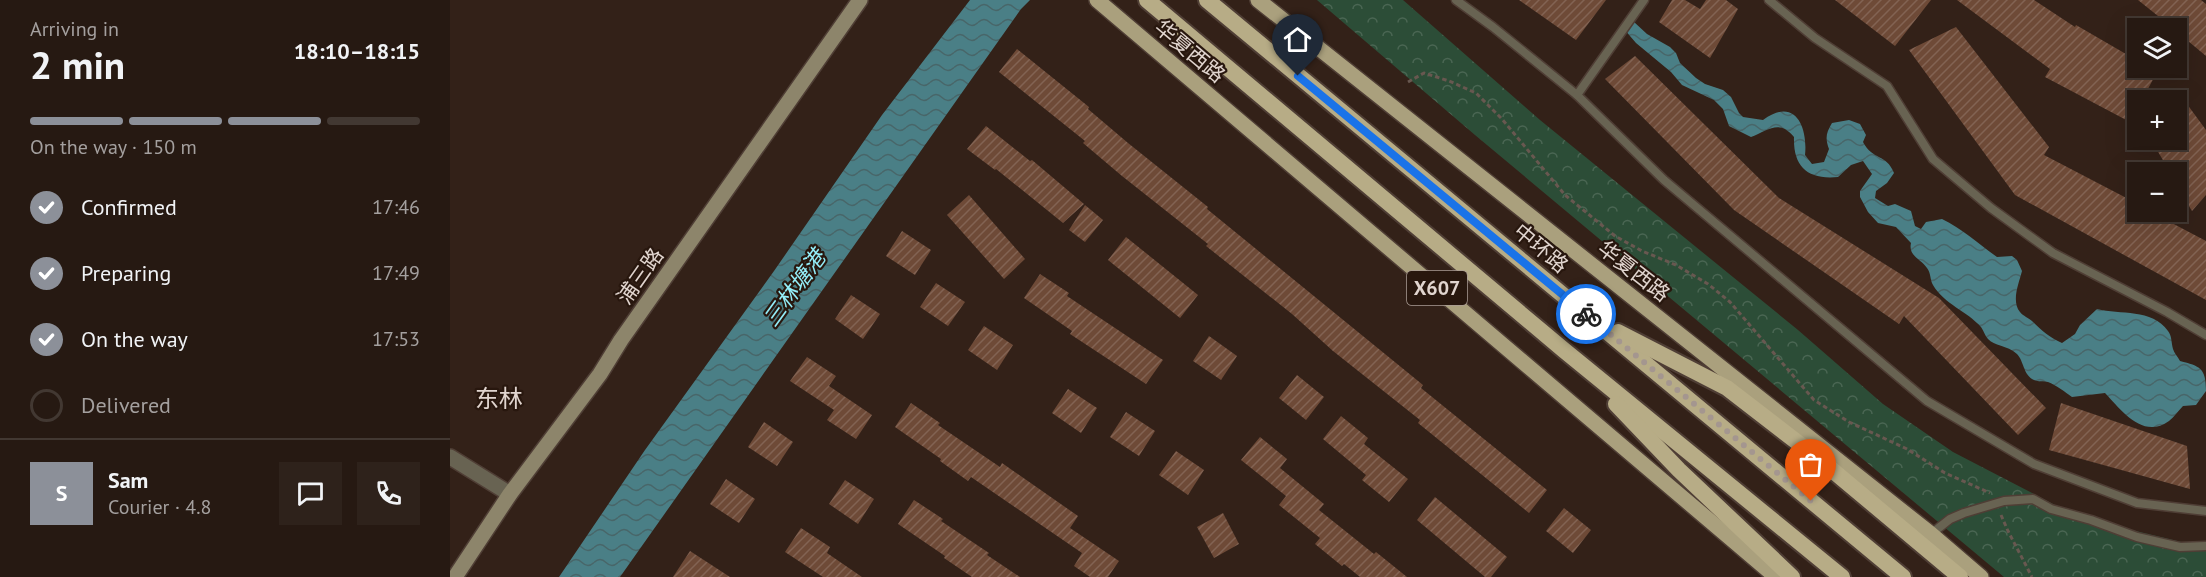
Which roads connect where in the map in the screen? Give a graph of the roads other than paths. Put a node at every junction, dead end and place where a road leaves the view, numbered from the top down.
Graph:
1 (860, 0) edge
2 (1097, 0) edge
3 (1147, 0) edge
4 (1207, 0) edge
5 (1258, 0) edge
6 (1456, 0) edge
7 (1644, 0) edge
8 (1769, 0) edge
9 (1577, 95) junction
10 (1591, 318) junction
11 (2206, 335) edge
12 (1565, 351) junction
13 (450, 457) edge
14 (510, 494) junction
15 (2206, 511) edge
16 (1931, 534) junction
17 (2206, 546) edge
18 (455, 577) edge
19 (1776, 577) edge
20 (1792, 577) edge
21 (1842, 577) edge
22 (1903, 577) edge
23 (1960, 577) edge
24 (1982, 577) edge

1 - 14 main road, 浦三路
2 - 19 main road, 华夏西路 / X607
3 - 12 highway
4 - 10 highway, 中环路
5 - 16 main road, 华夏西路
6 - 9 lane
7 - 9 lane
8 - 11 lane
9 - 15 lane
10 - 22 highway, 中环路
10 - 23 highway
12 - 20 highway
12 - 21 highway
13 - 14 street
14 - 18 main road, 浦三路
16 - 17 lane
16 - 24 main road, 华夏西路

